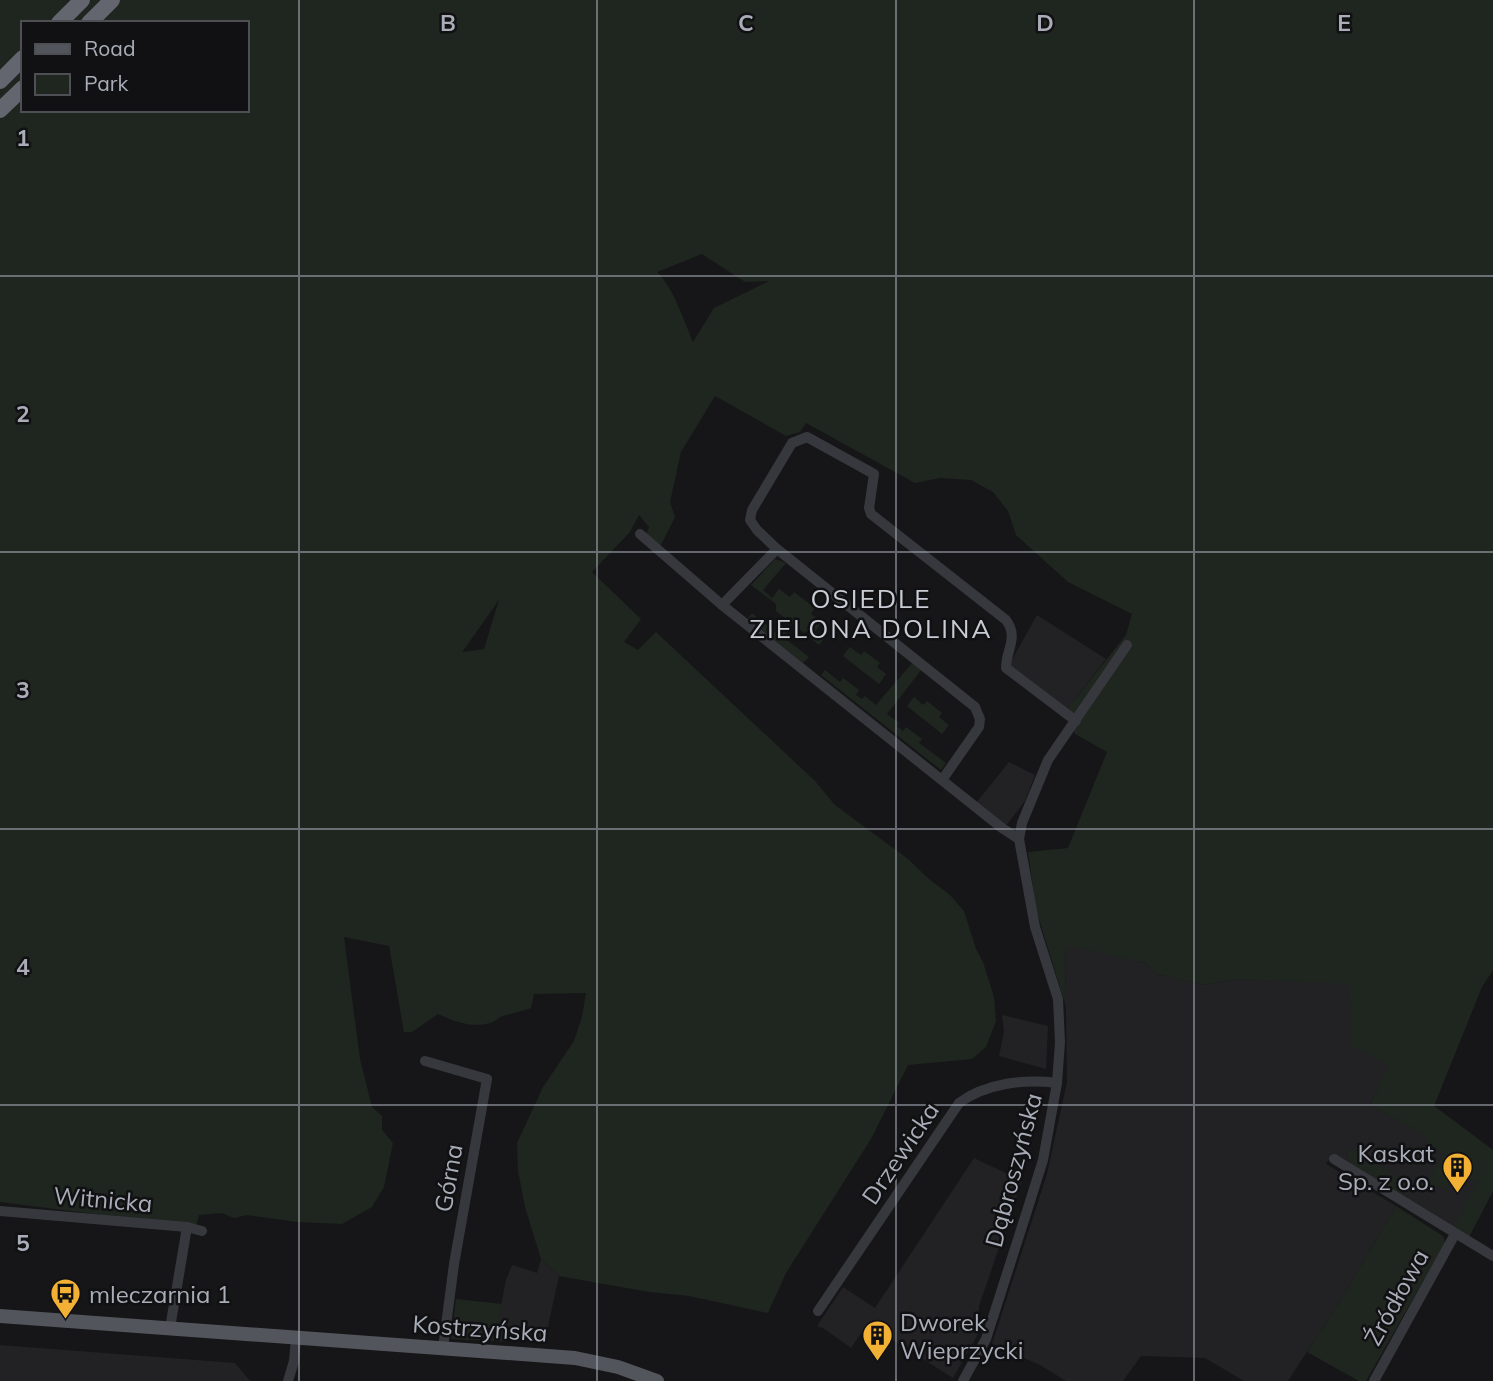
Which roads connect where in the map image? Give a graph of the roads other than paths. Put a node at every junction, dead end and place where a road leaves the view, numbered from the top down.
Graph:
1 (82, 0) edge
2 (112, 0) edge
3 (61, 21) edge
4 (91, 21) edge
5 (21, 60) edge
6 (0, 81) edge
7 (21, 90) edge
8 (0, 110) edge
9 (640, 534) dead end
10 (777, 549) junction
11 (722, 605) junction
12 (1127, 645) dead end
13 (1076, 721) junction
14 (942, 780) junction
15 (1019, 839) junction
16 (425, 1061) dead end
17 (1057, 1083) junction
18 (1334, 1159) dead end
19 (0, 1211) edge
20 (187, 1227) junction
21 (202, 1231) dead end
22 (1455, 1234) junction
23 (1493, 1256) edge
24 (818, 1311) dead end
25 (0, 1316) edge
26 (170, 1328) junction
27 (296, 1338) junction
28 (443, 1348) junction
29 (288, 1381) edge
30 (657, 1381) edge
31 (963, 1381) edge
32 (1374, 1381) edge

1 - 3 highway
2 - 4 highway
5 - 6 highway
7 - 8 highway
9 - 11 street
10 - 11 street
10 - 13 street
10 - 14 street
11 - 14 street
12 - 13 street, Dąbroszyńska
13 - 15 street, Dąbroszyńska
14 - 15 street
15 - 17 street, Dąbroszyńska
16 - 28 street, Górna
17 - 24 street, Drzewicka
17 - 31 street, Dąbroszyńska
18 - 22 street
19 - 20 street, Witnicka
20 - 21 street, Witnicka
20 - 26 street
22 - 23 street
22 - 32 street, Źródłowa
25 - 26 main road, Kostrzyńska
26 - 27 main road, Kostrzyńska
27 - 28 main road, Kostrzyńska
27 - 29 street
28 - 30 main road, Kostrzyńska

